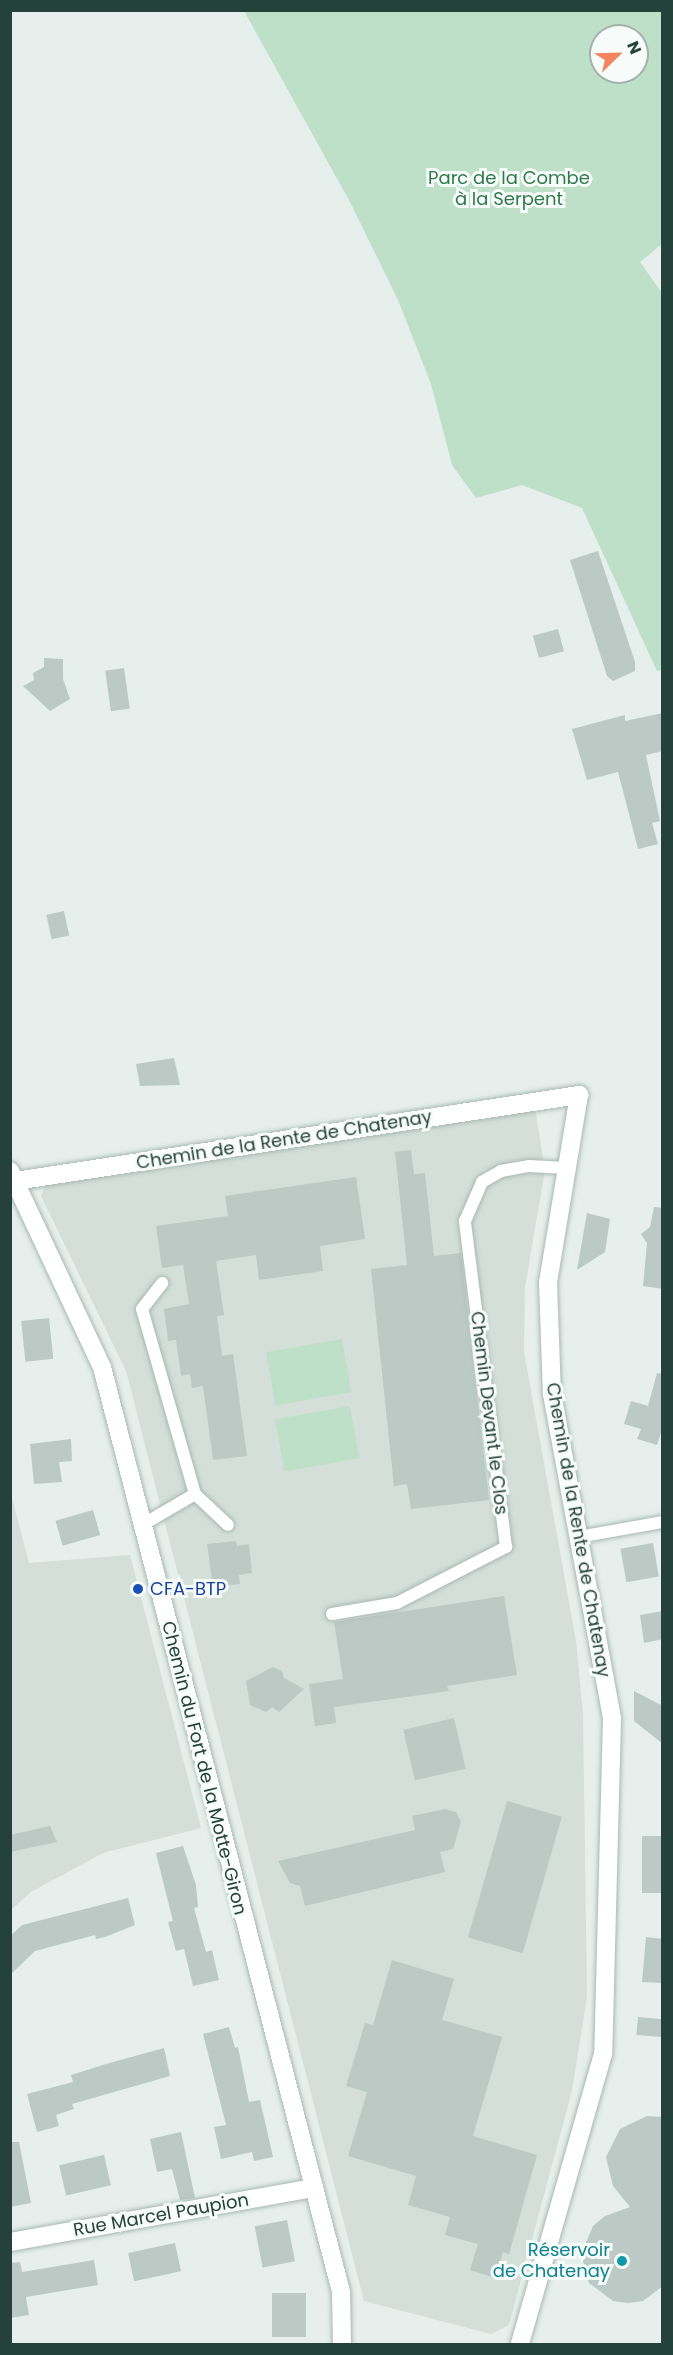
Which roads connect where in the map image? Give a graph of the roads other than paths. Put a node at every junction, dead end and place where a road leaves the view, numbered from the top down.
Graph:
1 (566, 1168) junction
2 (13, 1176) edge
3 (162, 1283) dead end
4 (195, 1494) junction
5 (663, 1522) edge
6 (142, 1525) junction
7 (228, 1525) dead end
8 (578, 1537) junction
9 (332, 1614) dead end
10 (312, 2188) junction
11 (10, 2242) edge
12 (342, 2344) edge
13 (520, 2344) edge

1 - 2 street, Chemin de la Rente de Chatenay
1 - 8 street, Chemin de la Rente de Chatenay
1 - 9 lane, Chemin Devant le Clos
2 - 6 street, Chemin du Fort de la Motte-Giron
3 - 4 lane
4 - 6 lane
4 - 7 lane
5 - 8 lane
6 - 10 street, Chemin du Fort de la Motte-Giron
8 - 13 street, Chemin de la Rente de Chatenay
10 - 11 street, Rue Marcel Paupion
10 - 12 street, Chemin du Fort de la Motte-Giron

